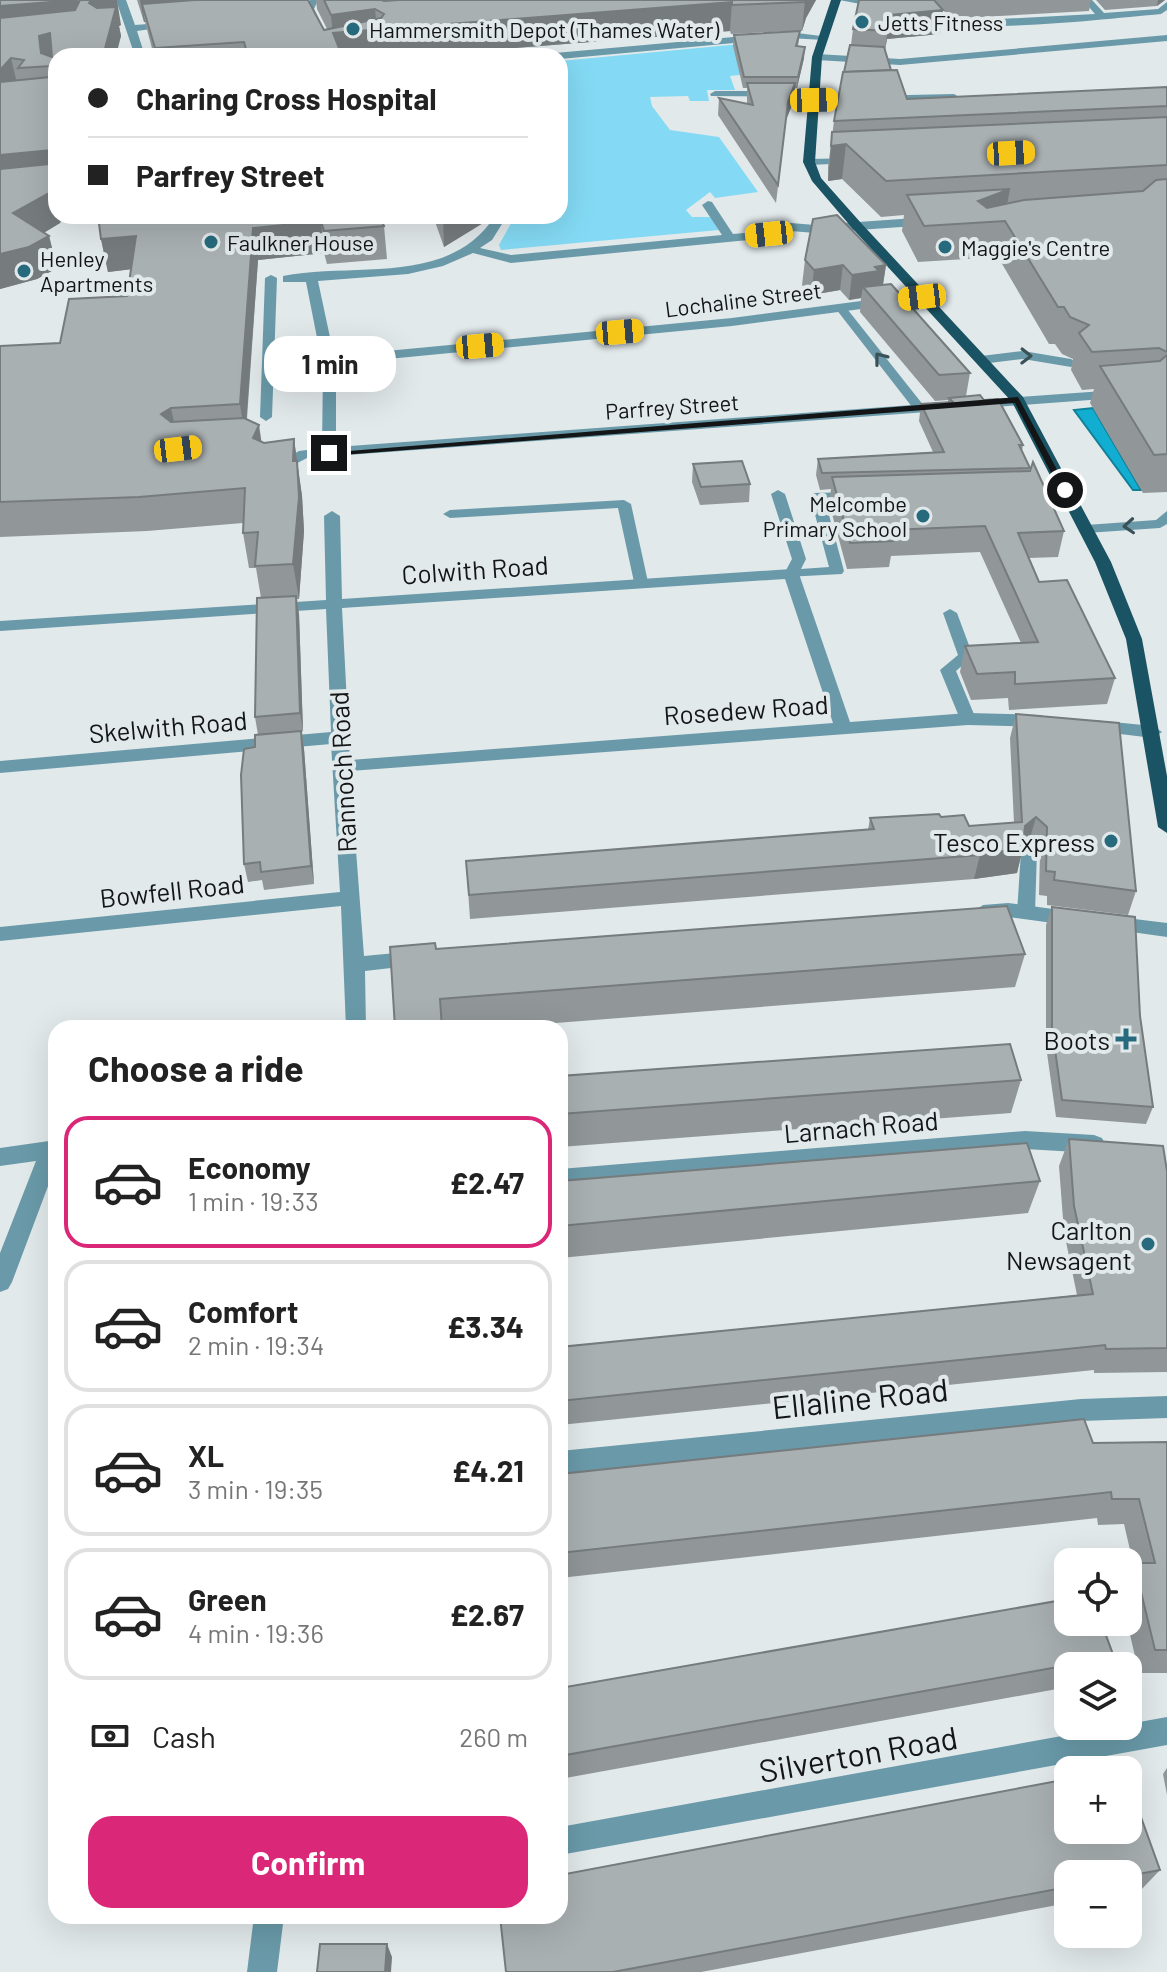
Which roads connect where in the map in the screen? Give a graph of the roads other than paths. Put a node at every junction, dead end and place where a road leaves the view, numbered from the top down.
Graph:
1 (121, 0) edge
2 (836, 0) edge
3 (843, 0) edge
4 (1087, 0) edge
5 (924, 1) edge
6 (866, 2) edge
7 (1167, 2) edge
8 (307, 7) edge
9 (1047, 14) dead end
10 (1102, 16) junction
11 (1001, 23) junction
12 (190, 24) edge
13 (127, 32) junction
14 (824, 37) junction
15 (1167, 38) edge
16 (136, 48) edge
17 (328, 48) edge
18 (568, 55) edge
19 (817, 57) junction
20 (715, 94) dead end
21 (971, 96) edge
22 (814, 97) junction
23 (860, 160) edge
24 (809, 162) junction
25 (708, 205) dead end
26 (949, 219) edge
27 (496, 224) edge
28 (857, 226) junction
29 (730, 238) junction
30 (474, 250) junction
31 (311, 277) junction
32 (271, 278) dead end
33 (288, 279) dead end
34 (922, 297) junction
35 (840, 307) junction
36 (330, 360) junction
37 (981, 360) junction
38 (1071, 363) dead end
39 (1136, 393) edge
40 (1018, 400) junction
41 (920, 409) junction
42 (266, 417) dead end
43 (278, 449) edge
44 (329, 453) junction
45 (304, 454) junction
46 (271, 471) edge
47 (778, 494) dead end
48 (864, 495) edge
49 (450, 514) dead end
50 (332, 516) dead end
51 (1163, 519) edge
52 (1086, 529) junction
53 (1167, 538) edge
54 (791, 574) junction
55 (641, 582) junction
56 (332, 602) junction
57 (950, 613) dead end
58 (0, 626) edge
59 (968, 719) junction
60 (843, 728) junction
61 (1153, 732) junction
62 (341, 737) junction
63 (343, 766) junction
64 (0, 767) edge
65 (1167, 827) edge
66 (1029, 851) dead end
67 (349, 898) junction
68 (1026, 913) junction
69 (960, 914) edge
70 (1167, 930) edge
71 (0, 934) edge
72 (438, 957) edge
73 (357, 964) junction
74 (356, 1020) edge
75 (1120, 1145) edge
76 (48, 1150) edge
77 (0, 1157) edge
78 (48, 1164) edge
79 (568, 1177) edge
80 (0, 1282) edge
81 (1167, 1407) edge
82 (568, 1462) edge
83 (1167, 1731) edge
84 (568, 1840) edge
85 (268, 1924) edge
86 (262, 1972) edge

1 - 13 street
2 - 14 main road
3 - 6 lane
4 - 10 lane
5 - 11 lane
7 - 10 lane
8 - 17 lane
9 - 11 lane
10 - 11 lane
12 - 13 street
13 - 16 street
14 - 18 street
14 - 19 main road
15 - 19 street
19 - 22 main road
20 - 22 street
21 - 22 street
22 - 24 main road
23 - 24 street
24 - 28 main road
25 - 29 street
26 - 28 street
27 - 30 street
28 - 29 street
28 - 34 main road
29 - 30 street
30 - 31 street
31 - 33 street
31 - 36 street
32 - 42 lane
34 - 35 street, Lochaline Street
34 - 37 main road
35 - 36 street, Lochaline Street
41 -> 35 lane
36 - 44 street
37 -> 38 lane
37 - 40 main road
39 - 40 street, Parfrey Street
40 - 41 street, Parfrey Street
40 - 52 main road
41 - 44 street, Parfrey Street
43 - 45 lane
44 - 45 street, Parfrey Street
45 - 46 street
47 - 54 lane
48 - 54 lane
49 - 55 lane
50 - 56 street, Rannoch Road
51 -> 52 lane
51 - 53 lane
52 - 61 main road
54 - 55 street, Colwith Road
54 - 60 street
55 - 56 street, Colwith Road
56 - 58 street, Colwith Road
56 - 62 street, Rannoch Road
57 - 59 lane
59 - 60 street, Rosedew Road
59 - 61 street, Rosedew Road
60 - 63 street, Rosedew Road
61 - 65 main road
62 - 63 street, Rannoch Road
62 - 64 street, Skelwith Road
63 - 67 street, Rannoch Road
66 - 68 lane
67 - 71 street, Bowfell Road
67 - 73 street, Rannoch Road
68 - 69 street
68 - 70 street
72 - 73 street
73 - 74 street, Rannoch Road
75 - 79 street, Larnach Road
76 - 77 street
78 - 80 street
81 - 82 street, Ellaline Road
83 - 84 street, Silverton Road
85 - 86 street

